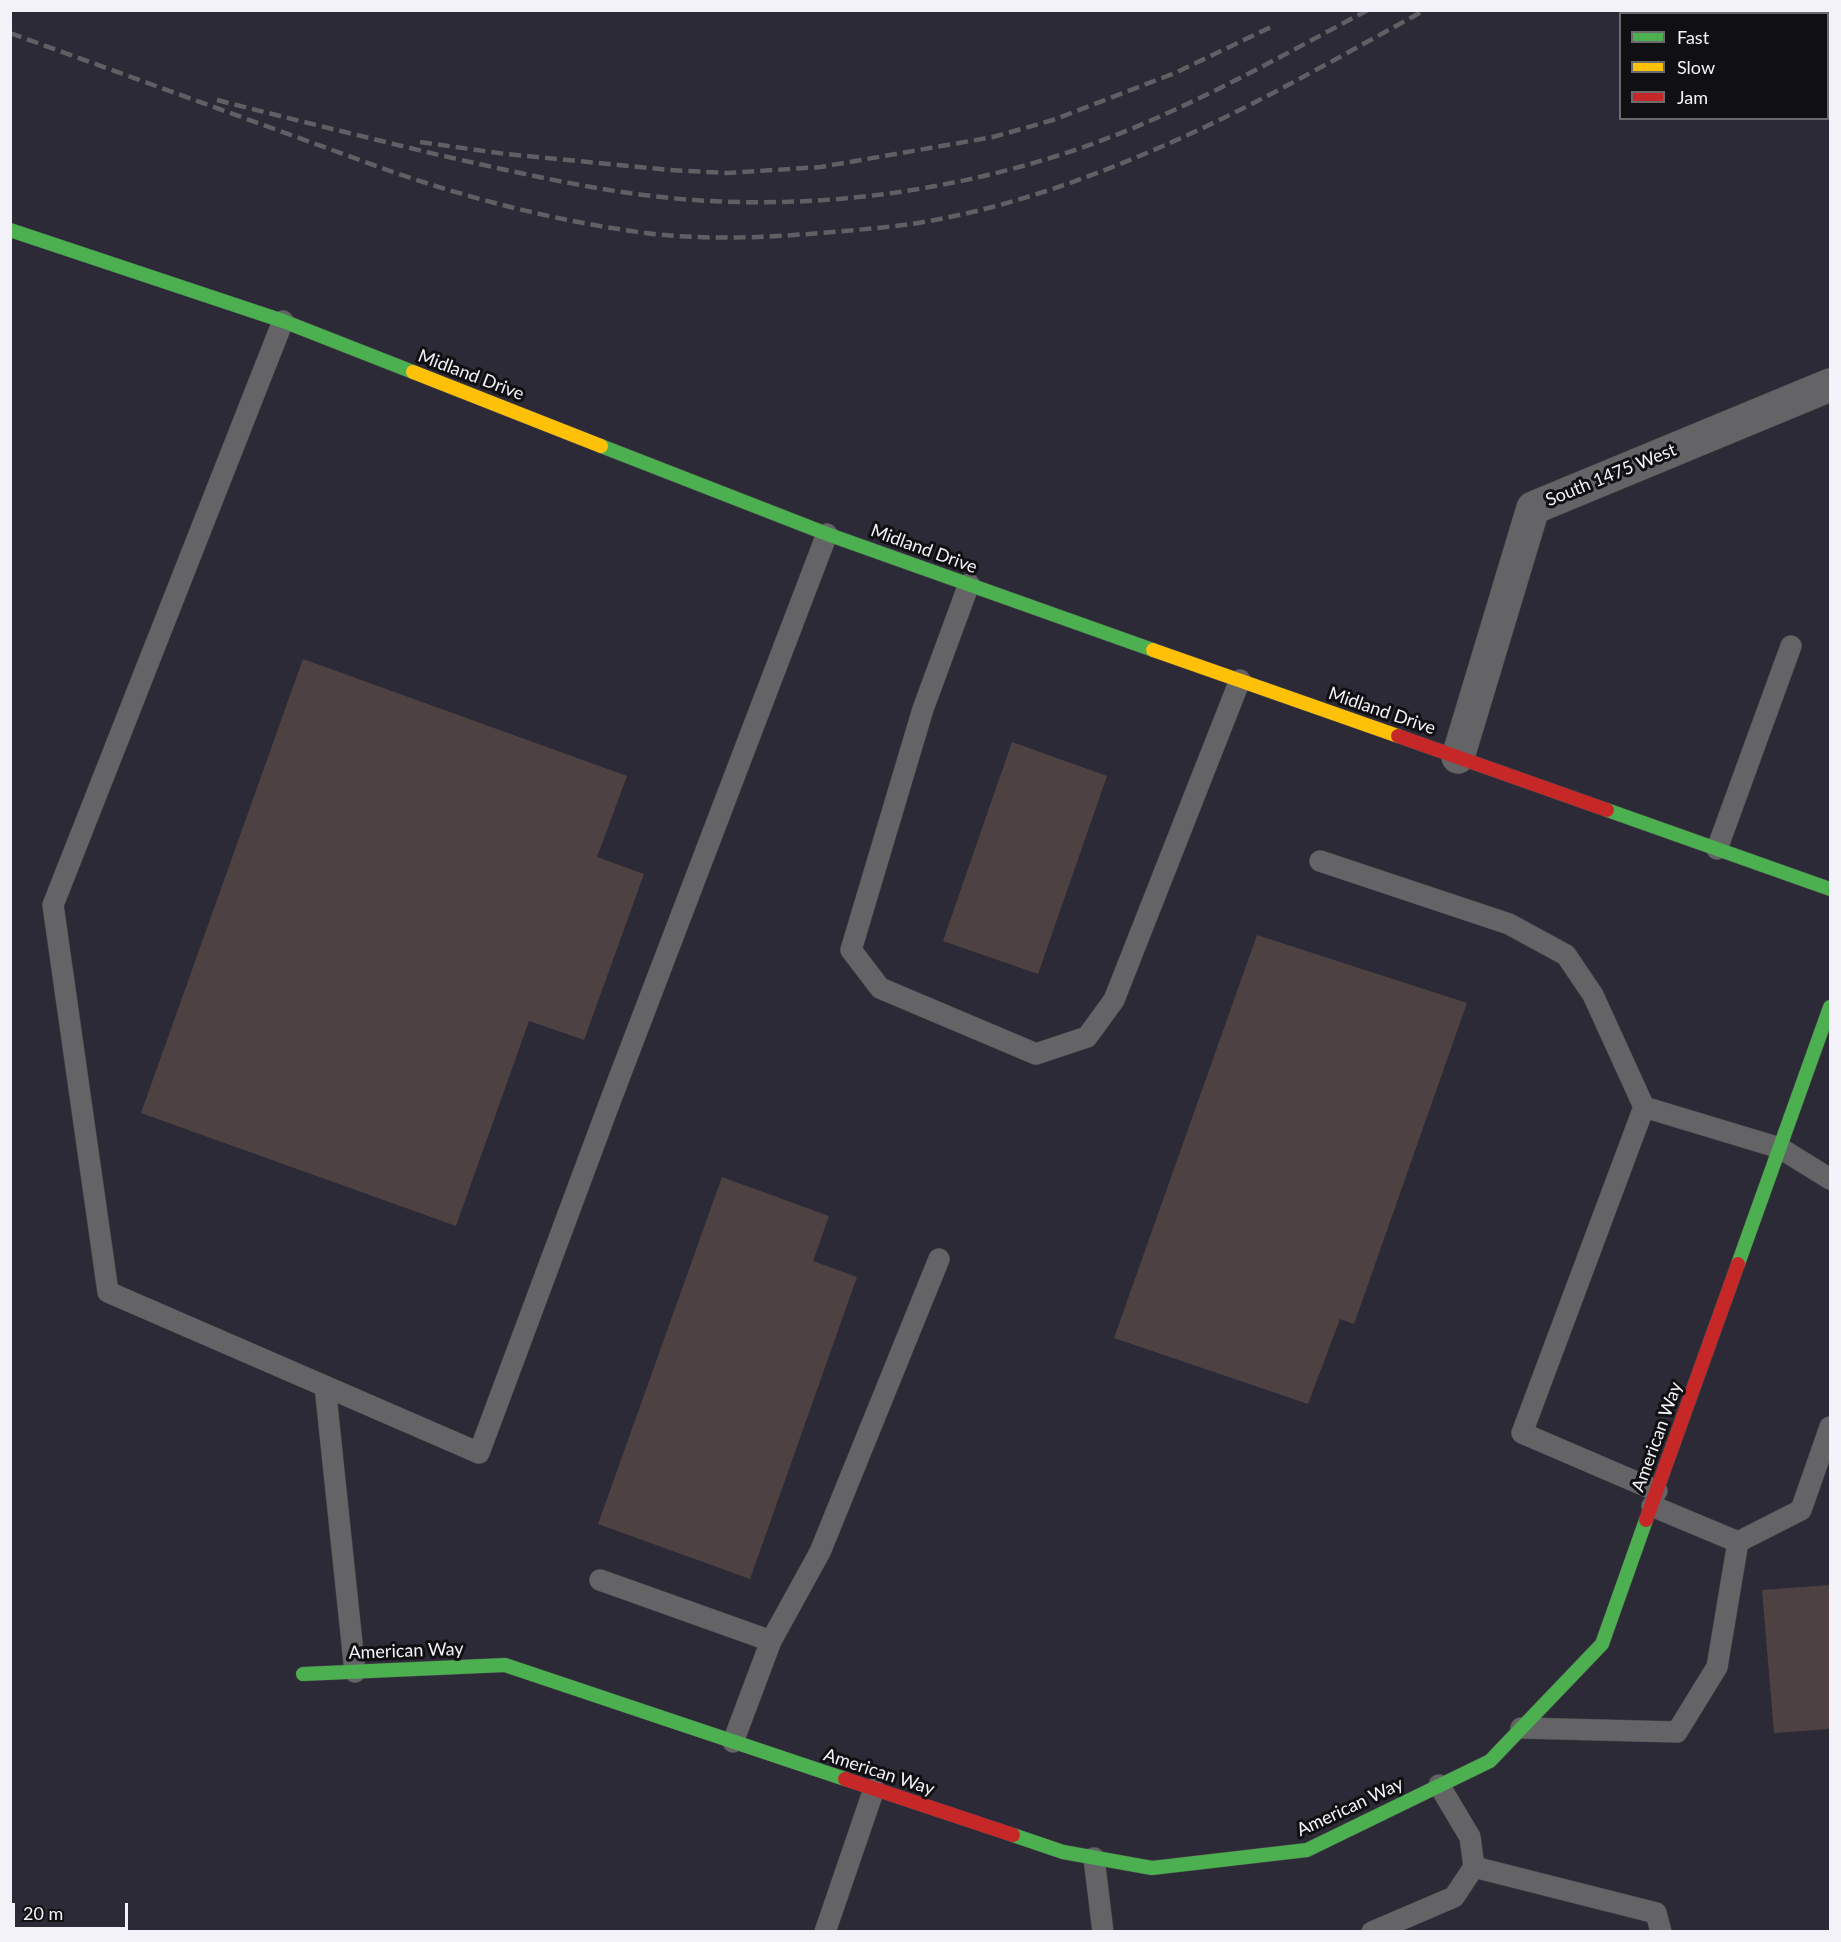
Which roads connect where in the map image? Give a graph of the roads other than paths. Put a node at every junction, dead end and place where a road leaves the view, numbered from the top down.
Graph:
1 (10, 230) edge
2 (283, 321) junction
3 (1830, 385) edge
4 (827, 534) junction
5 (969, 584) junction
6 (1791, 646) dead end
7 (1240, 680) junction
8 (1458, 757) junction
9 (1717, 849) junction
10 (1320, 861) dead end
11 (1830, 889) edge
12 (1830, 1007) edge
13 (1644, 1107) junction
14 (1780, 1148) junction
15 (1830, 1179) edge
16 (939, 1259) dead end
17 (325, 1386) junction
18 (1830, 1427) edge
19 (1654, 1499) junction
20 (1738, 1542) junction
21 (600, 1580) dead end
22 (771, 1641) junction
23 (355, 1672) junction
24 (303, 1674) dead end
25 (1521, 1728) junction
26 (733, 1742) junction
27 (1439, 1785) junction
28 (874, 1789) junction
29 (1094, 1858) junction
30 (1474, 1867) junction
31 (825, 1932) edge
32 (1103, 1932) edge
33 (1372, 1932) edge
34 (1661, 1932) edge

1 - 2 street, Midland Drive
2 - 4 street, Midland Drive
2 - 17 lane
3 - 8 street, South 1475 West
4 - 5 street, Midland Drive
4 - 17 lane
5 - 7 street, Midland Drive
5 - 7 lane
6 - 9 lane
7 - 8 street, Midland Drive
8 - 9 street, Midland Drive
9 - 11 street, Midland Drive
10 - 13 lane
12 - 14 street, American Way
13 - 14 lane
13 - 19 lane
14 - 15 lane
14 - 19 street, American Way
16 - 22 lane
17 - 23 lane
18 - 20 lane
19 - 20 lane
19 - 25 street, American Way
20 - 25 lane
21 - 22 lane
22 - 26 lane
23 - 24 street, American Way
23 - 26 street, American Way
25 - 27 street, American Way
26 - 28 street, American Way
27 - 29 street, American Way
27 - 30 lane
28 - 29 street, American Way
28 - 31 lane
29 - 32 lane
30 - 33 lane
30 - 34 lane

